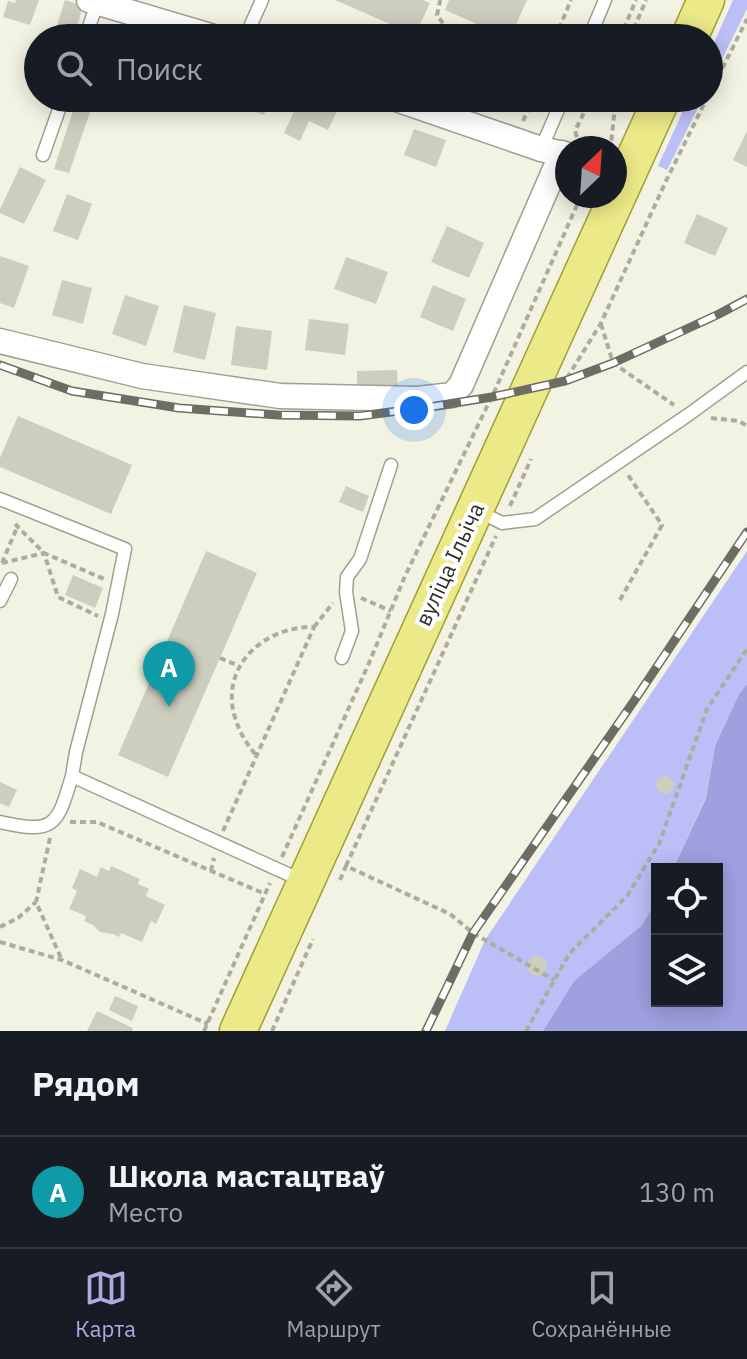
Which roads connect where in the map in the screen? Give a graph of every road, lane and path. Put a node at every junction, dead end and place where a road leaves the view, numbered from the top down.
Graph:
1 (262, 0) edge
2 (439, 0) edge
3 (571, 0) edge
4 (605, 0) edge
5 (636, 0) edge
6 (646, 0) edge
7 (706, 0) edge
8 (93, 2) edge
9 (133, 6) edge
10 (747, 19) edge
11 (88, 24) edge
12 (180, 24) edge
13 (251, 24) edge
14 (443, 24) edge
15 (561, 24) edge
16 (595, 24) edge
17 (626, 24) edge
18 (636, 24) edge
19 (695, 24) edge
20 (723, 66) edge
21 (58, 112) edge
22 (436, 112) edge
23 (528, 112) edge
24 (561, 112) edge
25 (583, 112) edge
26 (614, 112) edge
27 (654, 112) edge
28 (700, 112) edge
29 (523, 122) dead end
30 (559, 136) edge
31 (576, 136) edge
32 (612, 136) edge
33 (555, 151) edge
34 (43, 155) dead end
35 (555, 157) edge
36 (627, 163) edge
37 (576, 208) edge
38 (608, 208) edge
39 (601, 323) junction
40 (0, 341) edge
41 (747, 372) edge
42 (565, 381) dead end
43 (688, 415) junction
44 (747, 426) edge
45 (535, 450) dead end
46 (620, 463) junction
47 (391, 465) dead end
48 (0, 499) edge
49 (488, 516) junction
50 (9, 522) dead end
51 (18, 525) junction
52 (44, 553) junction
53 (2, 563) edge
54 (11, 579) joint
55 (118, 585) junction
56 (620, 600) dead end
57 (0, 601) edge
58 (110, 622) junction
59 (747, 649) edge
60 (220, 658) dead end
61 (342, 658) dead end
62 (239, 666) junction
63 (256, 755) junction
64 (72, 776) junction
65 (0, 822) edge
66 (53, 822) junction
67 (218, 842) junction
68 (346, 866) junction
69 (211, 871) junction
70 (307, 877) junction
71 (265, 894) junction
72 (36, 902) junction
73 (0, 927) edge
74 (315, 934) dead end
75 (0, 942) edge
76 (62, 960) junction
77 (554, 980) junction
78 (223, 1028) edge
79 (204, 1031) edge
80 (272, 1031) edge
81 (526, 1031) edge

1 - 13 lane
2 - 14 path
3 - 15 path
4 - 16 lane
5 - 17 path
6 - 18 path
7 - 19 main road
8 - 9 street
8 - 11 lane
9 - 12 street
10 - 20 path
21 - 34 lane
22 - 33 street
23 - 29 path
24 - 30 lane
25 - 31 path
26 - 32 path
27 - 36 main road, вуліца Ільіча
28 - 39 path
35 - 40 street
37 - 70 path
38 - 49 main road, вуліца Ільіча
39 - 42 path
39 - 43 path
41 - 43 lane
43 - 44 path
43 - 46 lane
45 - 49 path
46 - 49 lane
46 - 56 path
47 - 61 lane
48 - 55 lane
49 - 68 path
49 - 70 main road, вуліца Ільіча
50 - 51 path
51 - 52 path
51 - 53 path
52 - 53 path
52 - 55 path
52 - 58 path
53 - 54 path
54 - 57 lane
55 - 58 lane
58 - 64 lane
59 - 77 path
60 - 62 path
62 - 63 path
62 - 63 path
63 - 67 path
64 - 66 lane
64 - 67 lane
65 - 66 lane
66 - 69 path
66 - 72 path
67 - 69 path
67 - 70 lane
68 - 70 path
68 - 77 path
69 - 71 path
70 - 71 path
70 - 78 main road, вуліца Ільіча
71 - 78 path
72 - 73 path
72 - 76 path
74 - 80 path
75 - 76 path
76 - 78 path
77 - 81 path
78 - 79 path

